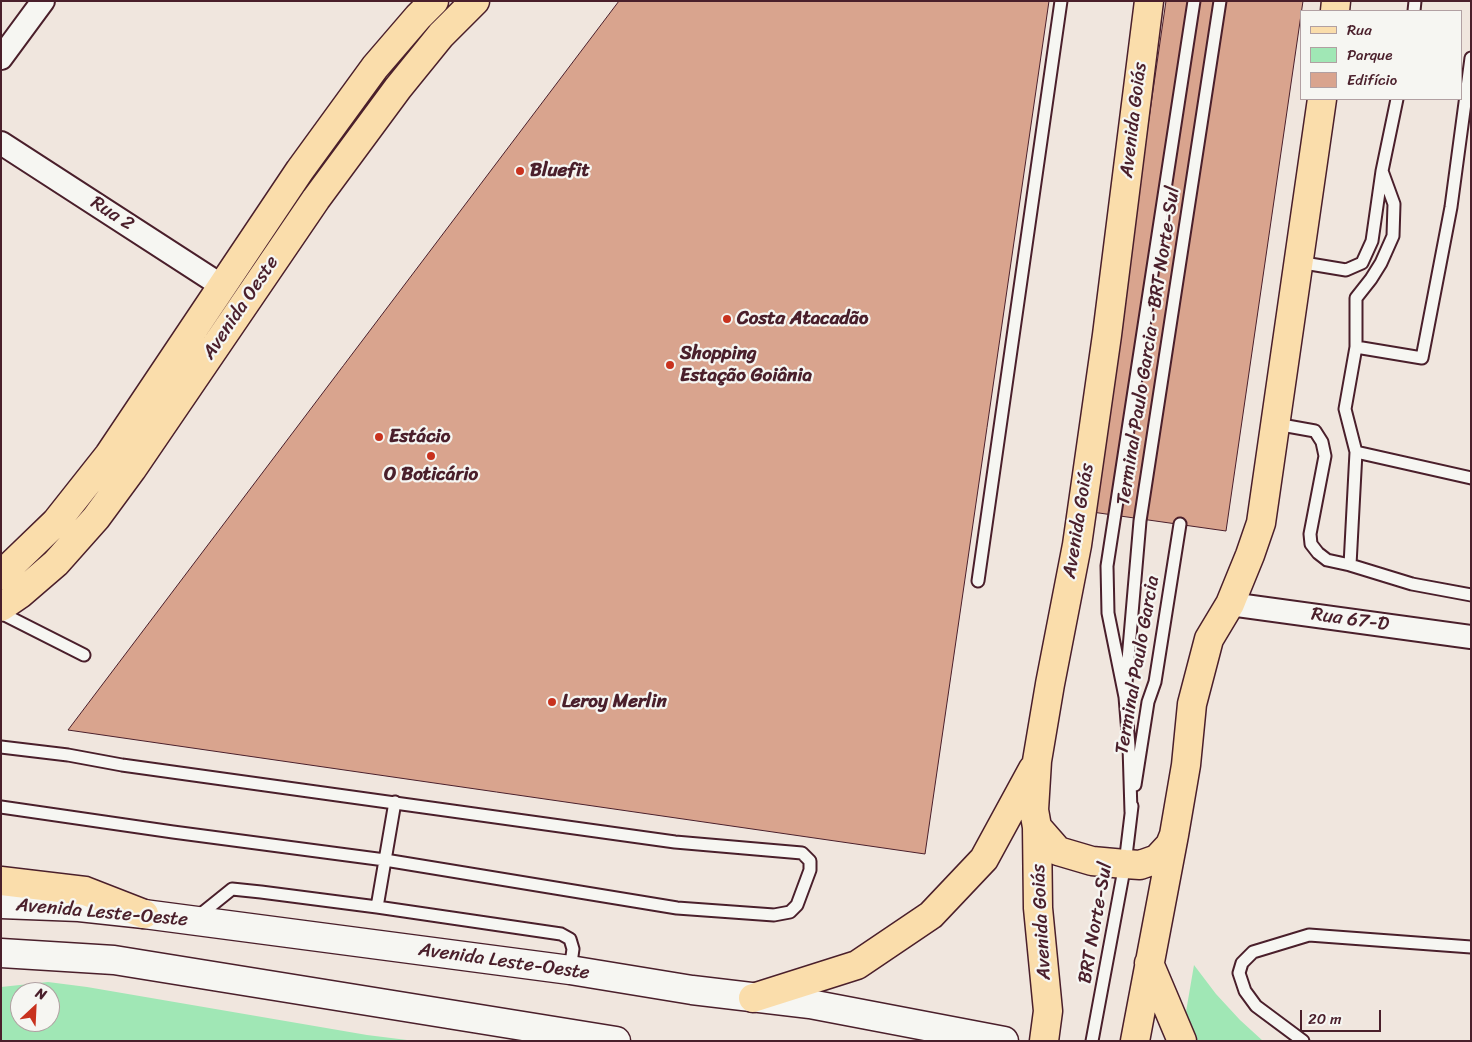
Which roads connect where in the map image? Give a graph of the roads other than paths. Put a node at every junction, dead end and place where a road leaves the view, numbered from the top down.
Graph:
1 (43, 1) edge
2 (434, 1) edge
3 (475, 1) edge
4 (1061, 1) edge
5 (1149, 1) edge
6 (1194, 1) edge
7 (1220, 1) edge
8 (1, 58) edge
9 (1471, 58) edge
10 (1322, 100) edge
11 (1397, 100) edge
12 (1, 144) edge
13 (1382, 171) junction
14 (1298, 262) junction
15 (222, 286) junction
16 (1356, 348) junction
17 (1276, 424) junction
18 (1356, 452) junction
19 (1471, 478) edge
20 (1180, 524) dead end
21 (1350, 565) junction
22 (1, 575) edge
23 (978, 581) dead end
24 (1471, 595) edge
25 (1230, 604) junction
26 (1, 608) edge
27 (1, 613) edge
28 (1471, 637) edge
29 (84, 655) dead end
30 (1125, 697) junction
31 (1, 747) edge
32 (1037, 762) junction
33 (394, 802) junction
34 (1, 807) edge
35 (1131, 812) junction
36 (1037, 827) junction
37 (1174, 835) junction
38 (385, 860) junction
39 (1125, 864) junction
40 (1, 881) edge
41 (1, 904) edge
42 (377, 907) junction
43 (144, 914) junction
44 (192, 921) junction
45 (1471, 947) edge
46 (1, 953) edge
47 (1149, 963) junction
48 (570, 970) junction
49 (753, 998) junction
50 (616, 1041) edge
51 (1004, 1041) edge
52 (1044, 1041) edge
53 (1092, 1041) edge
54 (1134, 1041) edge
55 (1182, 1041) edge
56 (1303, 1041) edge

1 - 8 street
2 - 15 main road, Avenida Oeste
3 - 26 main road, Avenida Oeste
4 - 23 lane
5 - 32 main road, Avenida Goiás
6 - 30 lane, Terminal Paulo Garcia - BRT Norte-Sul
7 - 30 lane, Terminal Paulo Garcia - BRT Norte-Sul
9 - 16 lane
10 - 14 main road
11 - 13 lane
12 - 15 street, Rua 2
13 - 14 lane
13 - 16 lane
14 - 17 main road
15 - 22 main road, Avenida Oeste
16 - 18 lane
17 - 21 lane
17 - 25 main road
18 - 19 lane
18 - 21 lane
20 - 35 lane, Terminal Paulo Garcia
21 - 24 lane
25 - 28 street, Rua 67-D
25 - 37 main road
27 - 29 lane
30 - 35 lane, Terminal Paulo Garcia - BRT Norte-Sul
31 - 33 lane
32 - 36 main road, Avenida Goiás
32 - 49 main road
33 - 38 lane
33 - 38 lane
34 - 38 lane
35 - 39 lane, BRT Norte-Sul
36 - 39 main road
36 - 52 main road, Avenida Goiás
37 - 39 main road
37 - 47 main road
38 - 42 lane
39 - 53 lane, BRT Norte-Sul
40 - 43 main road
41 - 43 main road, Avenida Leste-Oeste
42 - 44 lane
42 - 48 lane
43 - 44 main road, Avenida Leste-Oeste
44 - 48 main road, Avenida Leste-Oeste
45 - 56 lane
46 - 50 main road
47 - 54 main road
47 - 55 main road
48 - 49 main road, Avenida Leste-Oeste
49 - 51 main road, Avenida Leste-Oeste

